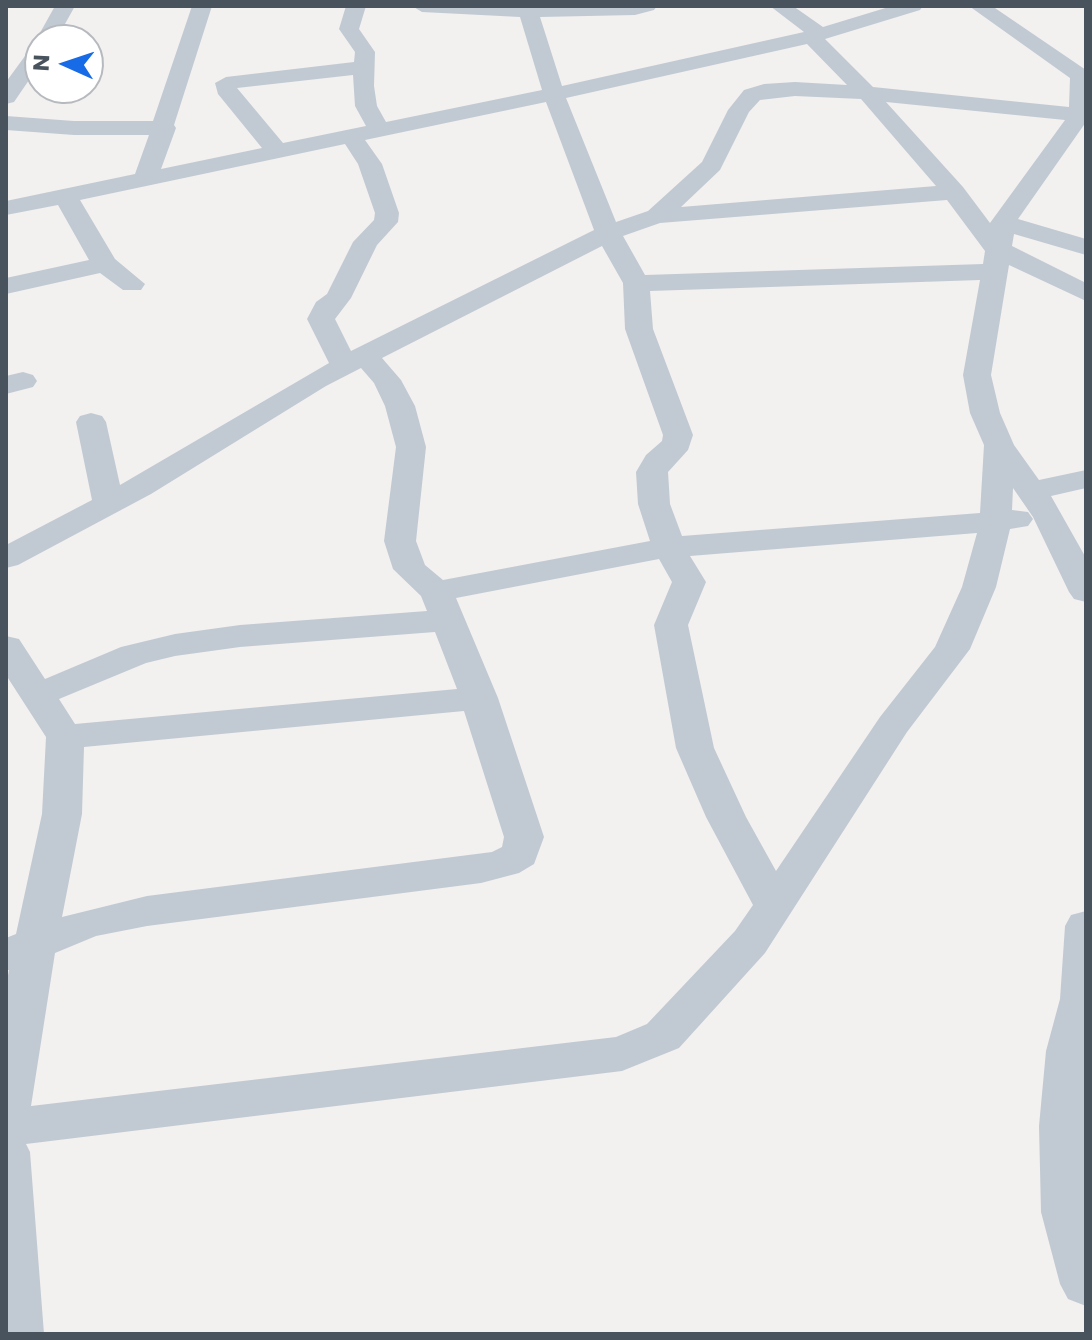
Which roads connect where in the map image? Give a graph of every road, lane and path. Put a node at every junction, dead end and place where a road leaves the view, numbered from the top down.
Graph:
1 (65, 6) edge
2 (202, 6) edge
3 (356, 6) edge
4 (422, 6) edge
5 (647, 6) edge
6 (780, 6) edge
7 (913, 6) edge
8 (979, 6) edge
9 (527, 8) edge
10 (55, 24) edge
11 (815, 35) junction
12 (364, 67) junction
13 (24, 72) edge
14 (1083, 76) edge
15 (867, 93) junction
16 (554, 94) junction
17 (6, 97) edge
18 (1083, 115) edge
19 (6, 123) edge
20 (165, 128) junction
21 (379, 129) junction
22 (350, 135) junction
23 (276, 150) junction
24 (146, 178) junction
25 (954, 192) junction
26 (65, 196) junction
27 (6, 208) edge
28 (657, 216) junction
29 (1003, 223) junction
30 (608, 233) junction
31 (1086, 247) edge
32 (996, 260) junction
33 (105, 264) junction
34 (636, 283) junction
35 (132, 284) dead end
36 (6, 286) edge
37 (1086, 293) edge
38 (356, 362) junction
39 (91, 422) dead end
40 (999, 445) junction
41 (1086, 479) edge
42 (1031, 491) junction
43 (109, 504) junction
44 (1049, 517) junction
45 (996, 521) junction
46 (669, 547) junction
47 (6, 558) edge
48 (1086, 592) edge
49 (443, 606) junction
50 (6, 647) edge
51 (37, 695) junction
52 (480, 698) junction
53 (65, 737) junction
54 (774, 905) junction
55 (1086, 926) edge
56 (21, 949) edge
57 (1084, 999) edge
58 (6, 1119) edge
59 (6, 1128) edge
60 (6, 1152) edge
61 (1086, 1284) edge
62 (18, 1334) edge

1 - 10 street
2 - 20 street
3 - 12 street
4 - 9 street
5 - 9 street
6 - 11 street
7 - 11 street
8 - 14 street
9 - 16 street
11 - 15 street
11 - 16 street
12 - 21 street
12 - 23 street
13 - 17 street
14 - 18 street
15 - 18 street
15 - 25 street
15 - 28 street
16 - 21 street
16 - 30 street
18 - 29 street
19 - 20 street
20 - 24 street
21 - 22 street
22 - 23 street
22 - 38 street
23 - 24 street
24 - 26 street
25 - 28 street
25 - 32 street
26 - 27 street
26 - 33 street
28 - 30 street
29 - 31 street
29 - 32 street
30 - 34 street
30 - 38 street
32 - 34 street
32 - 37 street
32 - 40 street
33 - 35 street
33 - 36 street
34 - 46 street
38 - 43 street
38 - 49 street
39 - 43 street
40 - 42 street
40 - 45 street
41 - 42 street
42 - 44 street
43 - 47 street
44 - 45 street
44 - 48 street
45 - 46 street
45 - 54 street
46 - 49 street
46 - 54 street
49 - 51 street
49 - 52 street
50 - 51 street
51 - 53 street
52 - 53 street
52 - 56 street
53 - 56 street
54 - 59 street
55 - 57 street
56 - 58 street
57 - 61 street
60 - 62 street

